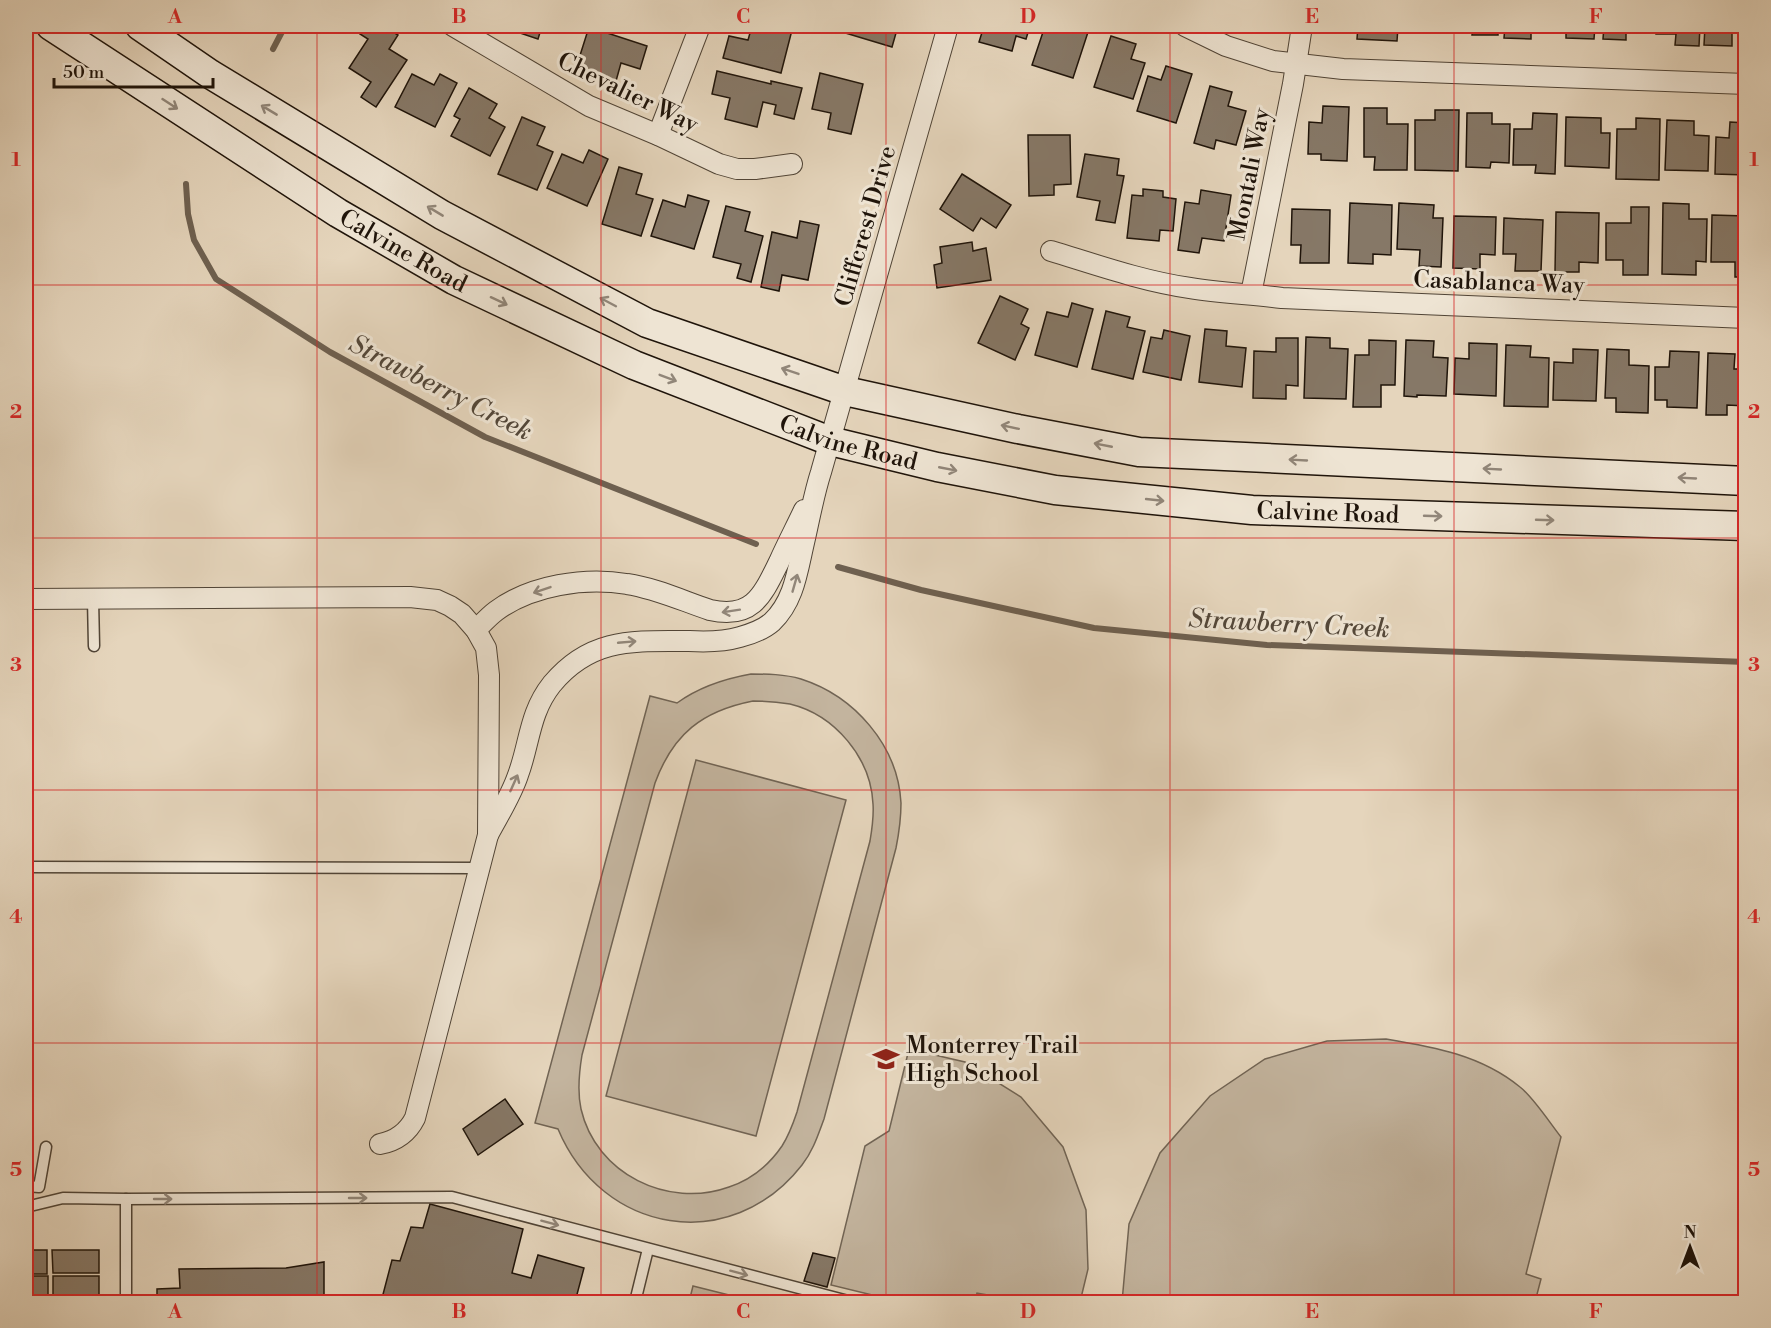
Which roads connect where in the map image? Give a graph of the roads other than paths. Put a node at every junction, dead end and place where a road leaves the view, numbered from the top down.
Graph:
1 (51, 26) edge
2 (140, 26) edge
3 (453, 26) edge
4 (700, 26) edge
5 (948, 26) edge
6 (1185, 26) edge
7 (1302, 26) edge
8 (1296, 64) junction
9 (1746, 84) edge
10 (658, 135) junction
11 (792, 164) dead end
12 (1051, 251) dead end
13 (1251, 294) junction
14 (1746, 318) edge
15 (845, 391) junction
16 (830, 441) junction
17 (818, 481) junction
18 (1746, 481) edge
19 (1746, 526) edge
20 (93, 599) junction
21 (26, 600) edge
22 (476, 630) junction
23 (94, 646) dead end
24 (488, 835) junction
25 (26, 867) edge
26 (480, 868) junction
27 (380, 1144) dead end
28 (46, 1147) dead end
29 (31, 1186) edge
30 (126, 1199) junction
31 (37, 1204) junction
32 (26, 1207) edge
33 (648, 1249) junction
34 (126, 1302) edge
35 (635, 1302) edge
36 (852, 1302) edge

1 -> 16 main road, Calvine Road
15 -> 2 main road, Calvine Road
3 - 10 street, Chevalier Way
4 - 10 street
5 - 15 street, Cliffcrest Drive
6 - 8 street
7 - 8 street, Montali Way
8 - 9 street
8 - 13 street, Montali Way
10 - 11 street, Chevalier Way
12 - 13 street, Casablanca Way
13 - 14 street, Casablanca Way
15 - 16 street, Cliffcrest Drive
18 -> 15 main road, Calvine Road
16 - 17 street, Cliffcrest Drive
16 -> 19 main road, Calvine Road
17 -> 22 street
24 -> 17 street
20 - 21 street
20 - 22 street
20 - 23 lane
22 - 24 street
24 - 26 street
25 - 26 lane
26 - 27 street
28 - 29 lane
29 - 31 lane
30 - 31 lane
30 -> 33 lane
30 - 34 lane
31 - 32 lane
33 - 35 lane
33 -> 36 lane

